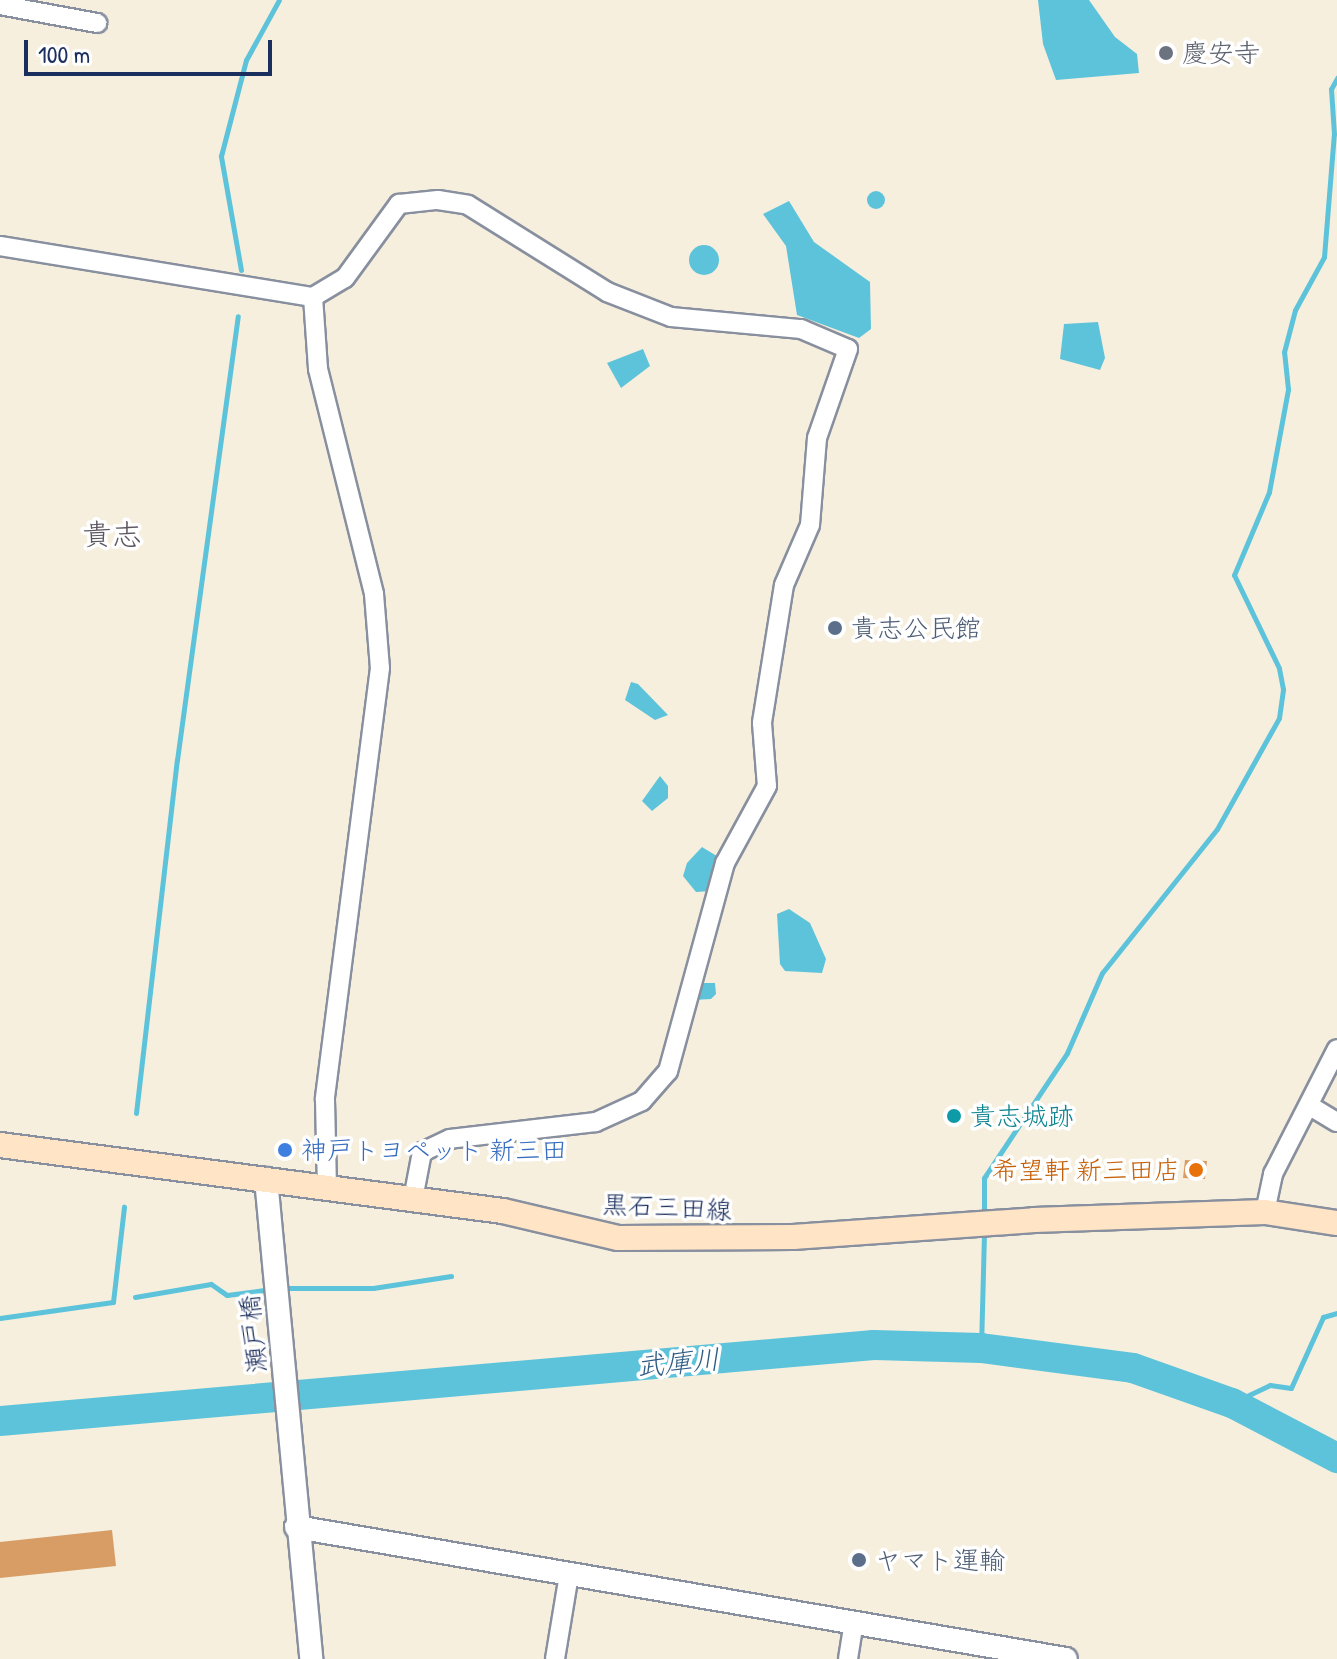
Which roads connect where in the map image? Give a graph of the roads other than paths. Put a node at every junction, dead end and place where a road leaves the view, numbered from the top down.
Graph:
1 (0, 5) edge
2 (97, 23) dead end
3 (0, 246) edge
4 (313, 297) junction
5 (1337, 1049) edge
6 (1310, 1106) junction
7 (1337, 1122) edge
8 (0, 1145) edge
9 (266, 1179) junction
10 (327, 1187) junction
11 (413, 1199) junction
12 (1265, 1212) junction
13 (1337, 1223) edge
14 (296, 1527) junction
15 (569, 1574) junction
16 (854, 1623) junction
17 (311, 1659) edge
18 (555, 1659) edge
19 (848, 1659) edge
20 (1066, 1659) edge

1 - 2 street
3 - 4 street
4 - 10 street
4 - 11 street
5 - 6 street
6 - 7 street
6 - 12 street
8 - 9 main road, 黒石三田線
9 - 10 main road, 黒石三田線
9 - 14 street, 瀬戸橋
10 - 11 main road, 黒石三田線
11 - 12 main road, 黒石三田線
12 - 13 main road, 黒石三田線
14 - 15 street
14 - 17 street, 瀬戸橋
15 - 16 street
15 - 18 street
16 - 19 street
16 - 20 street

